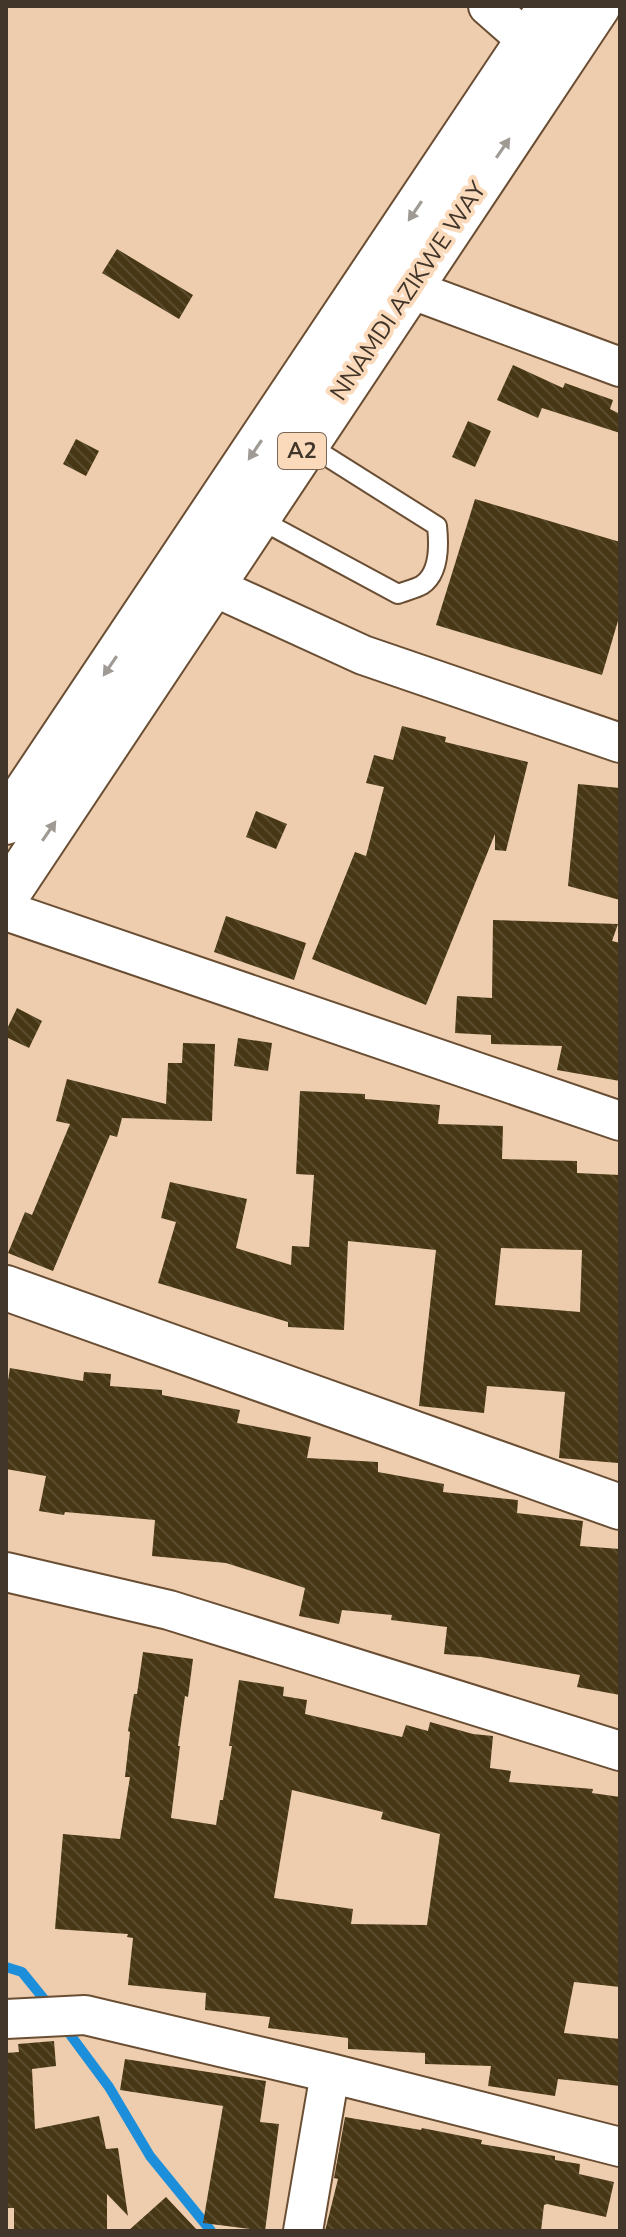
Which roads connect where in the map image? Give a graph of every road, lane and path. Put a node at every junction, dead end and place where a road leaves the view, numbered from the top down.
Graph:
1 (488, 6) edge
2 (598, 6) edge
3 (540, 23) edge
4 (410, 289) junction
5 (620, 367) edge
6 (307, 444) junction
7 (257, 518) junction
8 (212, 586) junction
9 (620, 743) edge
10 (6, 822) edge
11 (6, 896) edge
12 (6, 911) edge
13 (620, 1121) edge
14 (6, 1288) edge
15 (620, 1507) edge
16 (6, 1572) edge
17 (620, 1751) edge
18 (6, 2019) edge
19 (330, 2073) junction
20 (620, 2147) edge
21 (303, 2231) edge

1 - 3 street
4 -> 2 main road, NNAMDI AZIKWE WAY / A2
3 -> 10 main road, NNAMDI AZIKWE WAY / A2
4 - 5 street
4 - 6 main road, NNAMDI AZIKWE WAY / A2
6 - 7 main road, NNAMDI AZIKWE WAY / A2
6 - 7 lane
7 - 8 main road, NNAMDI AZIKWE WAY / A2
8 - 9 street
11 -> 8 main road, NNAMDI AZIKWE WAY / A2
12 - 13 street
14 - 15 main road
16 - 17 street
18 - 19 street
19 - 20 street
19 - 21 street

